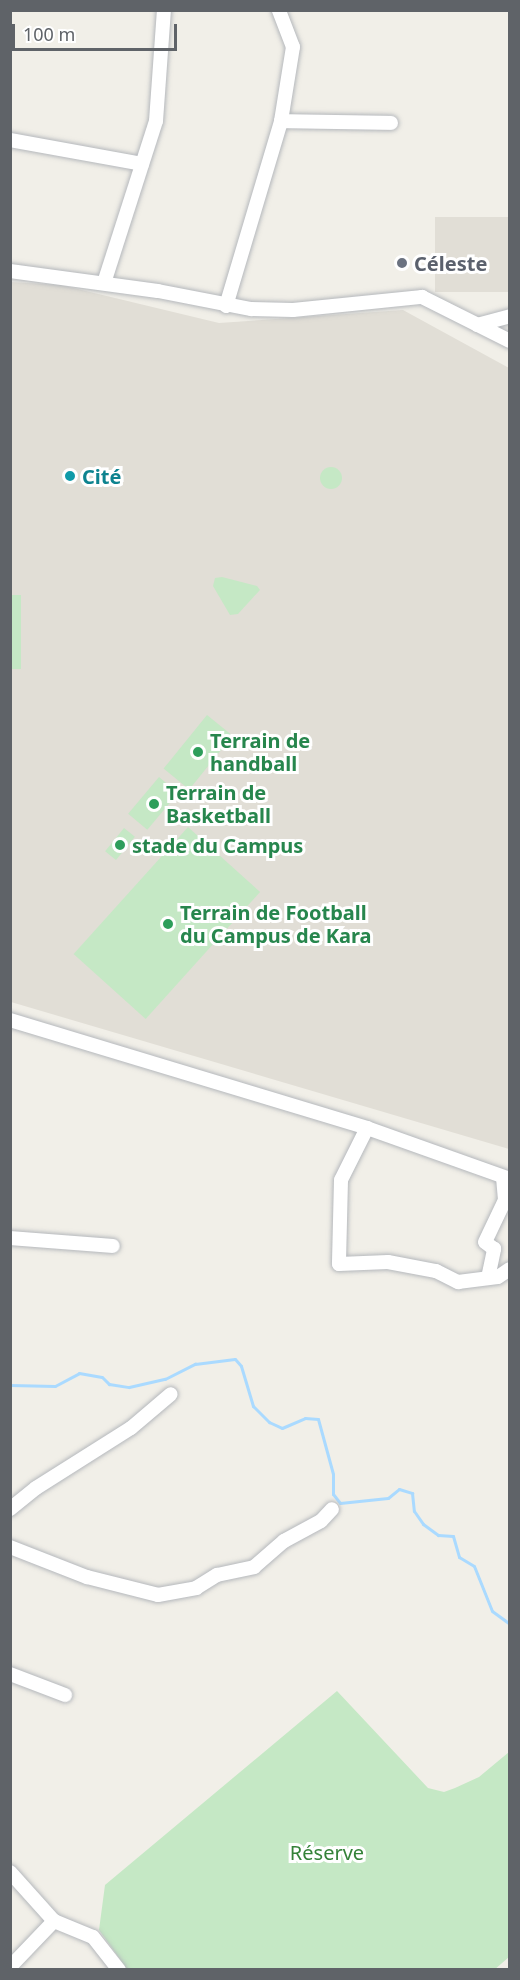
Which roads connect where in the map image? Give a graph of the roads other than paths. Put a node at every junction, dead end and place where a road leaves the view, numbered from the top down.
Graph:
1 (164, 10) edge
2 (279, 10) edge
3 (281, 122) junction
4 (391, 123) dead end
5 (10, 140) edge
6 (142, 164) junction
7 (10, 271) edge
8 (104, 283) junction
9 (226, 306) junction
10 (510, 316) edge
11 (477, 325) junction
12 (510, 341) edge
13 (10, 1020) edge
14 (366, 1128) junction
15 (506, 1178) edge
16 (10, 1238) edge
17 (113, 1246) dead end
18 (510, 1269) edge
19 (488, 1278) junction
20 (171, 1394) dead end
21 (10, 1509) edge
22 (332, 1509) dead end
23 (10, 1546) edge
24 (10, 1674) edge
25 (65, 1695) dead end
26 (10, 1872) edge
27 (54, 1922) junction
28 (10, 1967) edge
29 (119, 1970) edge

1 - 6 street
2 - 3 street
3 - 4 street
3 - 9 street
5 - 6 street
6 - 8 street
7 - 8 street
8 - 9 street
9 - 11 street
10 - 11 street
11 - 12 street
13 - 14 street
14 - 15 street
14 - 19 street
15 - 19 street
16 - 17 street
18 - 19 street
20 - 21 street
22 - 23 street
24 - 25 street
26 - 27 street
27 - 28 street
27 - 29 street

